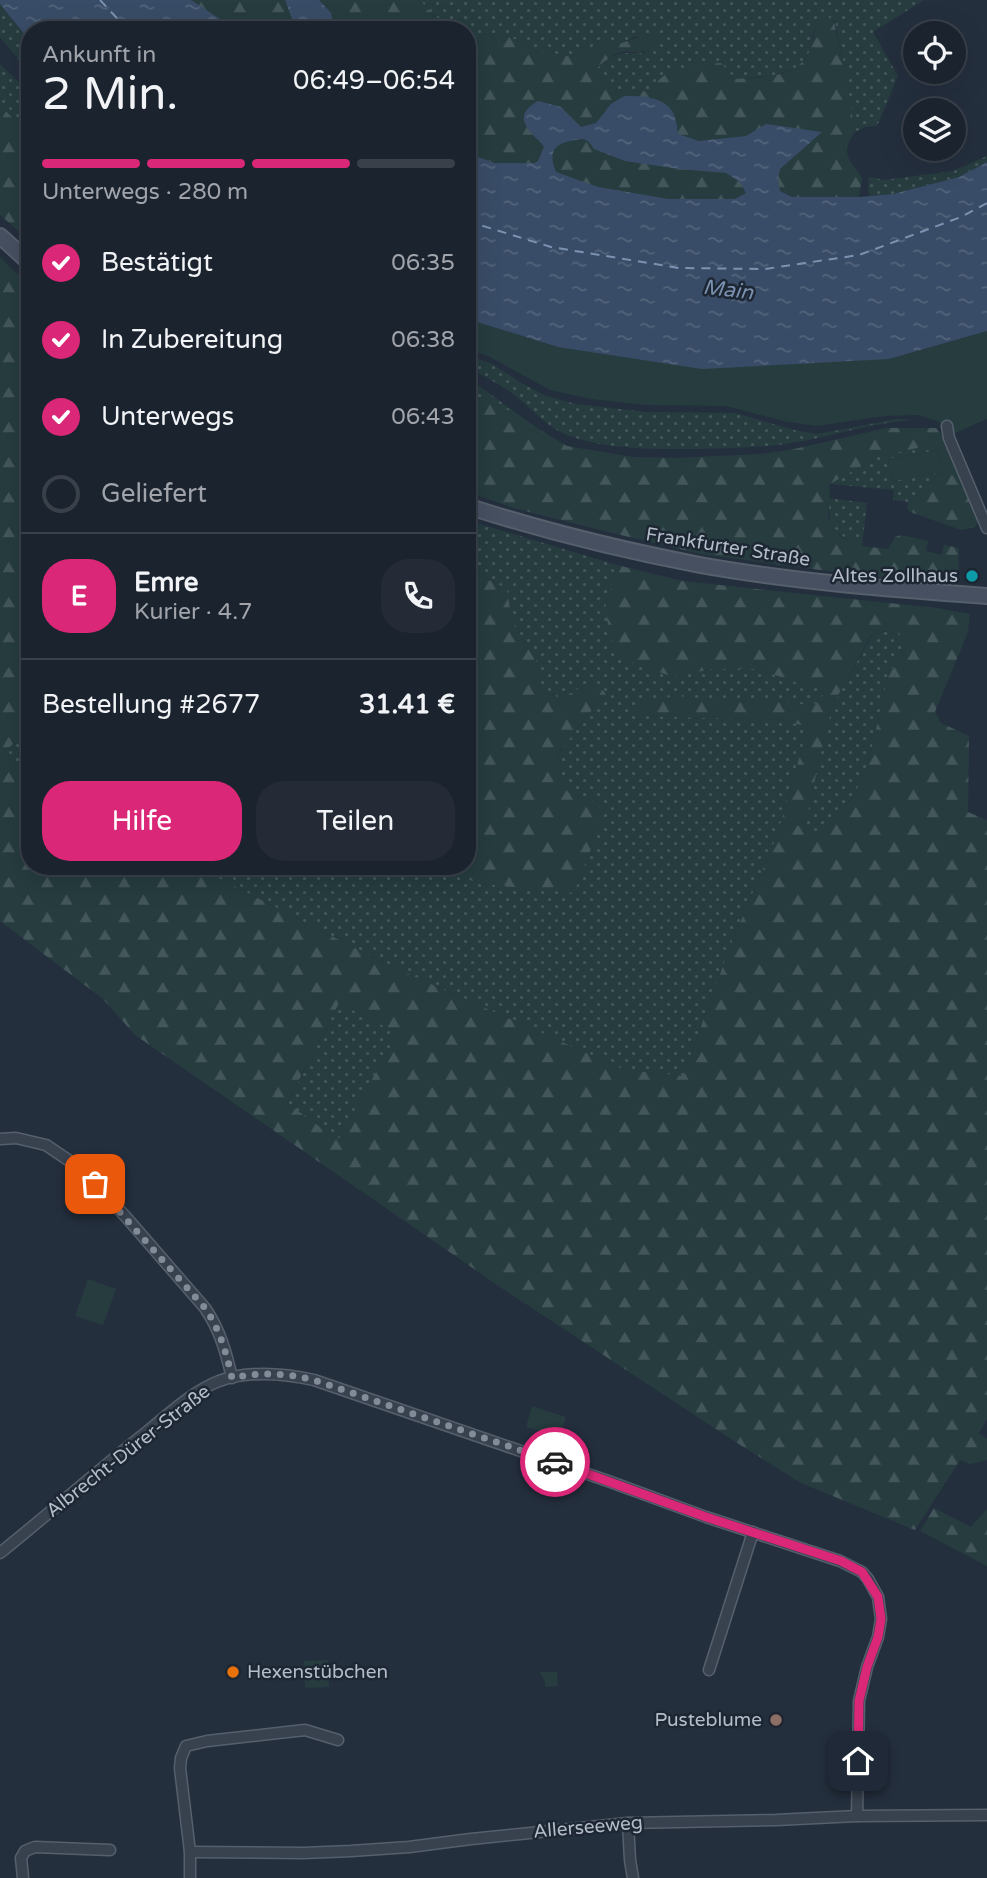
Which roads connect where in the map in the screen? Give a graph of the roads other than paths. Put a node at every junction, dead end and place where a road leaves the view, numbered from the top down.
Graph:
1 (0, 236) edge
2 (21, 255) edge
3 (947, 426) dead end
4 (476, 509) edge
5 (987, 528) edge
6 (987, 596) edge
7 (0, 1139) edge
8 (232, 1378) junction
9 (753, 1532) junction
10 (0, 1553) edge
11 (709, 1670) dead end
12 (338, 1740) dead end
13 (987, 1815) edge
14 (857, 1816) junction
15 (628, 1823) junction
16 (110, 1850) dead end
17 (190, 1852) junction
18 (23, 1878) edge
19 (190, 1878) edge
20 (633, 1878) edge

1 - 2 main road
3 - 5 street
4 - 6 main road, Frankfurter Straße
7 - 8 street
8 - 9 street, Albrecht-Dürer-Straße
8 - 10 street, Albrecht-Dürer-Straße
9 - 11 street
9 - 14 street, Albrecht-Dürer-Straße
12 - 17 street
13 - 14 street, Allerseeweg
14 - 15 street, Allerseeweg
15 - 17 street, Allerseeweg
15 - 20 street
16 - 18 street
17 - 19 street

